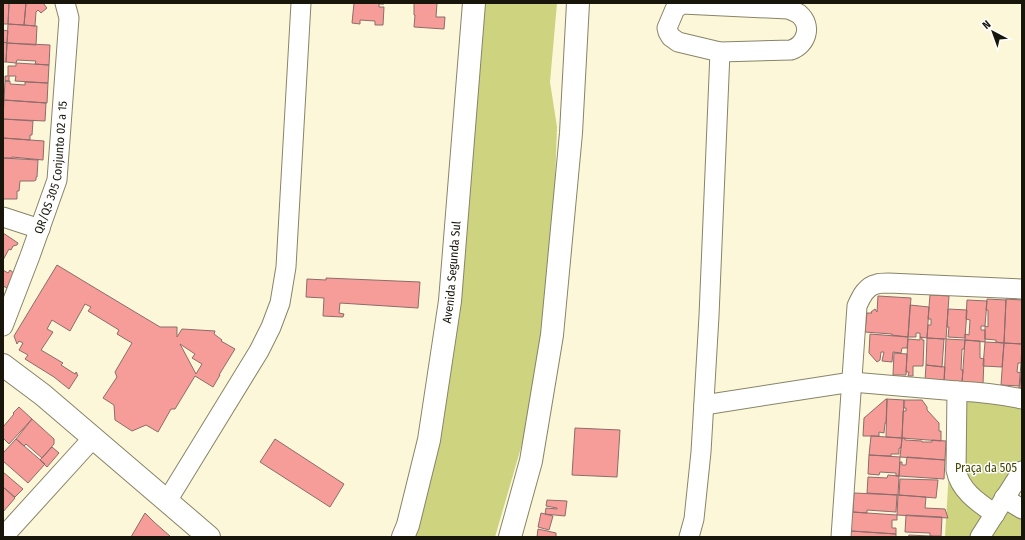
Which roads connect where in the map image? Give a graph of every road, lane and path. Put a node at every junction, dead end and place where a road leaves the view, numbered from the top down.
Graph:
1 (65, 3) edge
2 (301, 3) edge
3 (474, 3) edge
4 (578, 3) edge
5 (720, 52) junction
6 (3, 217) edge
7 (40, 229) junction
8 (1022, 289) edge
9 (3, 326) edge
10 (3, 365) edge
11 (852, 382) junction
12 (957, 391) junction
13 (1022, 398) edge
14 (704, 405) junction
15 (93, 438) junction
16 (1022, 471) edge
17 (167, 501) junction
18 (1000, 506) junction
19 (1022, 509) edge
20 (4, 537) edge
21 (209, 537) edge
22 (403, 537) edge
23 (510, 537) edge
24 (689, 537) edge
25 (840, 537) edge
26 (980, 537) edge

1 - 7 street, QR/QS 305 Conjunto 02 a 15
2 - 17 street
3 - 22 main road, Avenida Segunda Sul
4 - 23 main road
5 - 5 street
5 - 14 street
6 - 7 street
7 - 9 street, QR/QS 305 Conjunto 02 a 15
8 - 11 street
10 - 15 main road
11 - 12 street
11 - 14 street
11 - 25 street
12 - 13 street
12 - 18 street
14 - 24 street
15 - 17 main road
15 - 20 street
16 - 18 street
17 - 21 main road
18 - 19 street
18 - 26 street

